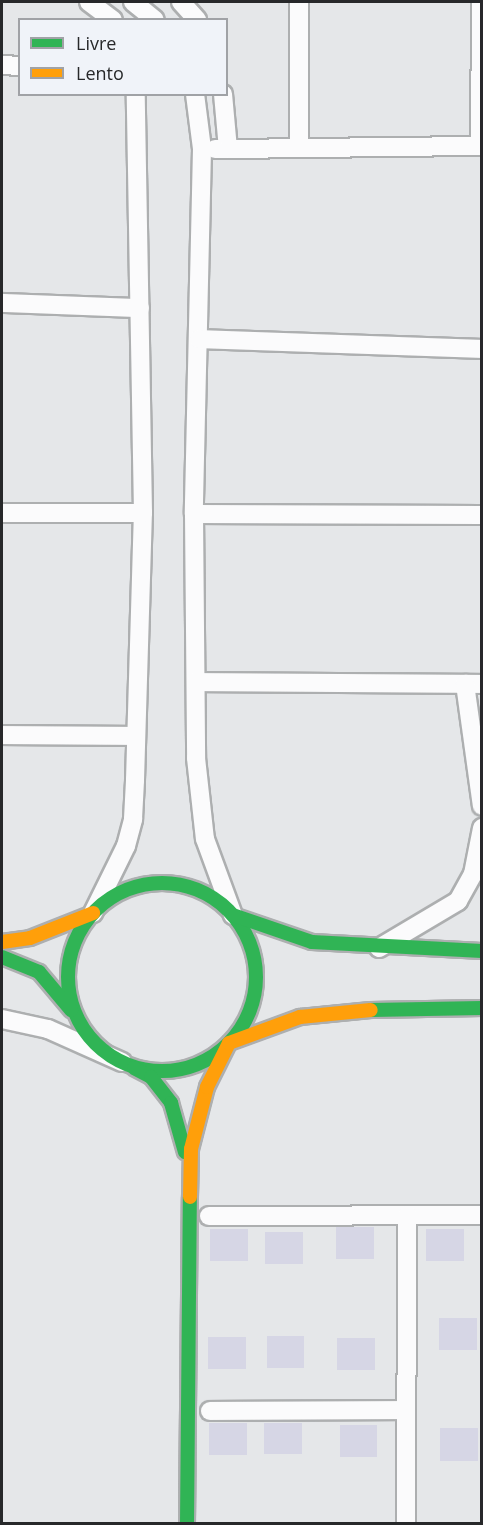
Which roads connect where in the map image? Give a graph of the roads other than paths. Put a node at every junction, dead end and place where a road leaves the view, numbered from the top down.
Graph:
1 (89, 2) edge
2 (133, 2) edge
3 (181, 2) edge
4 (299, 2) edge
5 (481, 2) edge
6 (109, 18) edge
7 (153, 18) edge
8 (195, 18) edge
9 (2, 65) edge
10 (18, 66) edge
11 (136, 96) edge
12 (195, 96) edge
13 (223, 96) edge
14 (481, 146) edge
15 (299, 147) junction
16 (202, 148) junction
17 (228, 149) junction
18 (2, 303) edge
19 (140, 308) junction
20 (199, 339) junction
21 (482, 350) edge
22 (2, 513) edge
23 (142, 513) junction
24 (194, 514) junction
25 (482, 515) edge
26 (196, 682) junction
27 (473, 684) edge
28 (2, 735) edge
29 (134, 736) junction
30 (482, 806) edge
31 (482, 828) edge
32 (93, 913) junction
33 (233, 915) junction
34 (2, 942) edge
35 (379, 948) junction
36 (482, 951) edge
37 (2, 957) edge
38 (482, 1008) edge
39 (2, 1019) edge
40 (80, 1024) junction
41 (230, 1043) junction
42 (122, 1062) junction
43 (188, 1175) junction
44 (407, 1215) junction
45 (482, 1215) edge
46 (209, 1216) dead end
47 (406, 1410) junction
48 (210, 1411) dead end
49 (187, 1524) edge
50 (406, 1524) edge

1 - 6 street
2 - 7 street
3 - 8 street
4 - 15 street
5 - 14 street
9 - 10 street
11 - 19 street
12 - 16 street
13 - 17 street
14 - 15 street
15 - 17 street
16 - 17 street
16 - 20 street
18 - 19 street
19 - 23 street
20 - 21 street
20 - 24 street
22 - 23 street
23 - 29 street
24 - 25 street
24 - 26 street
26 - 27 street
26 - 33 street
27 - 30 street
28 - 29 street
29 - 32 street
31 - 35 street
32 - 33 street
32 - 34 street
32 - 40 street
33 - 35 street
33 - 41 street
35 - 36 street
37 - 40 street
38 - 41 street
39 - 42 street
40 - 42 street
41 - 42 street
41 - 43 street
42 - 43 street
43 - 49 street
44 - 45 street
44 - 46 street
44 - 47 street
47 - 48 street
47 - 50 street

